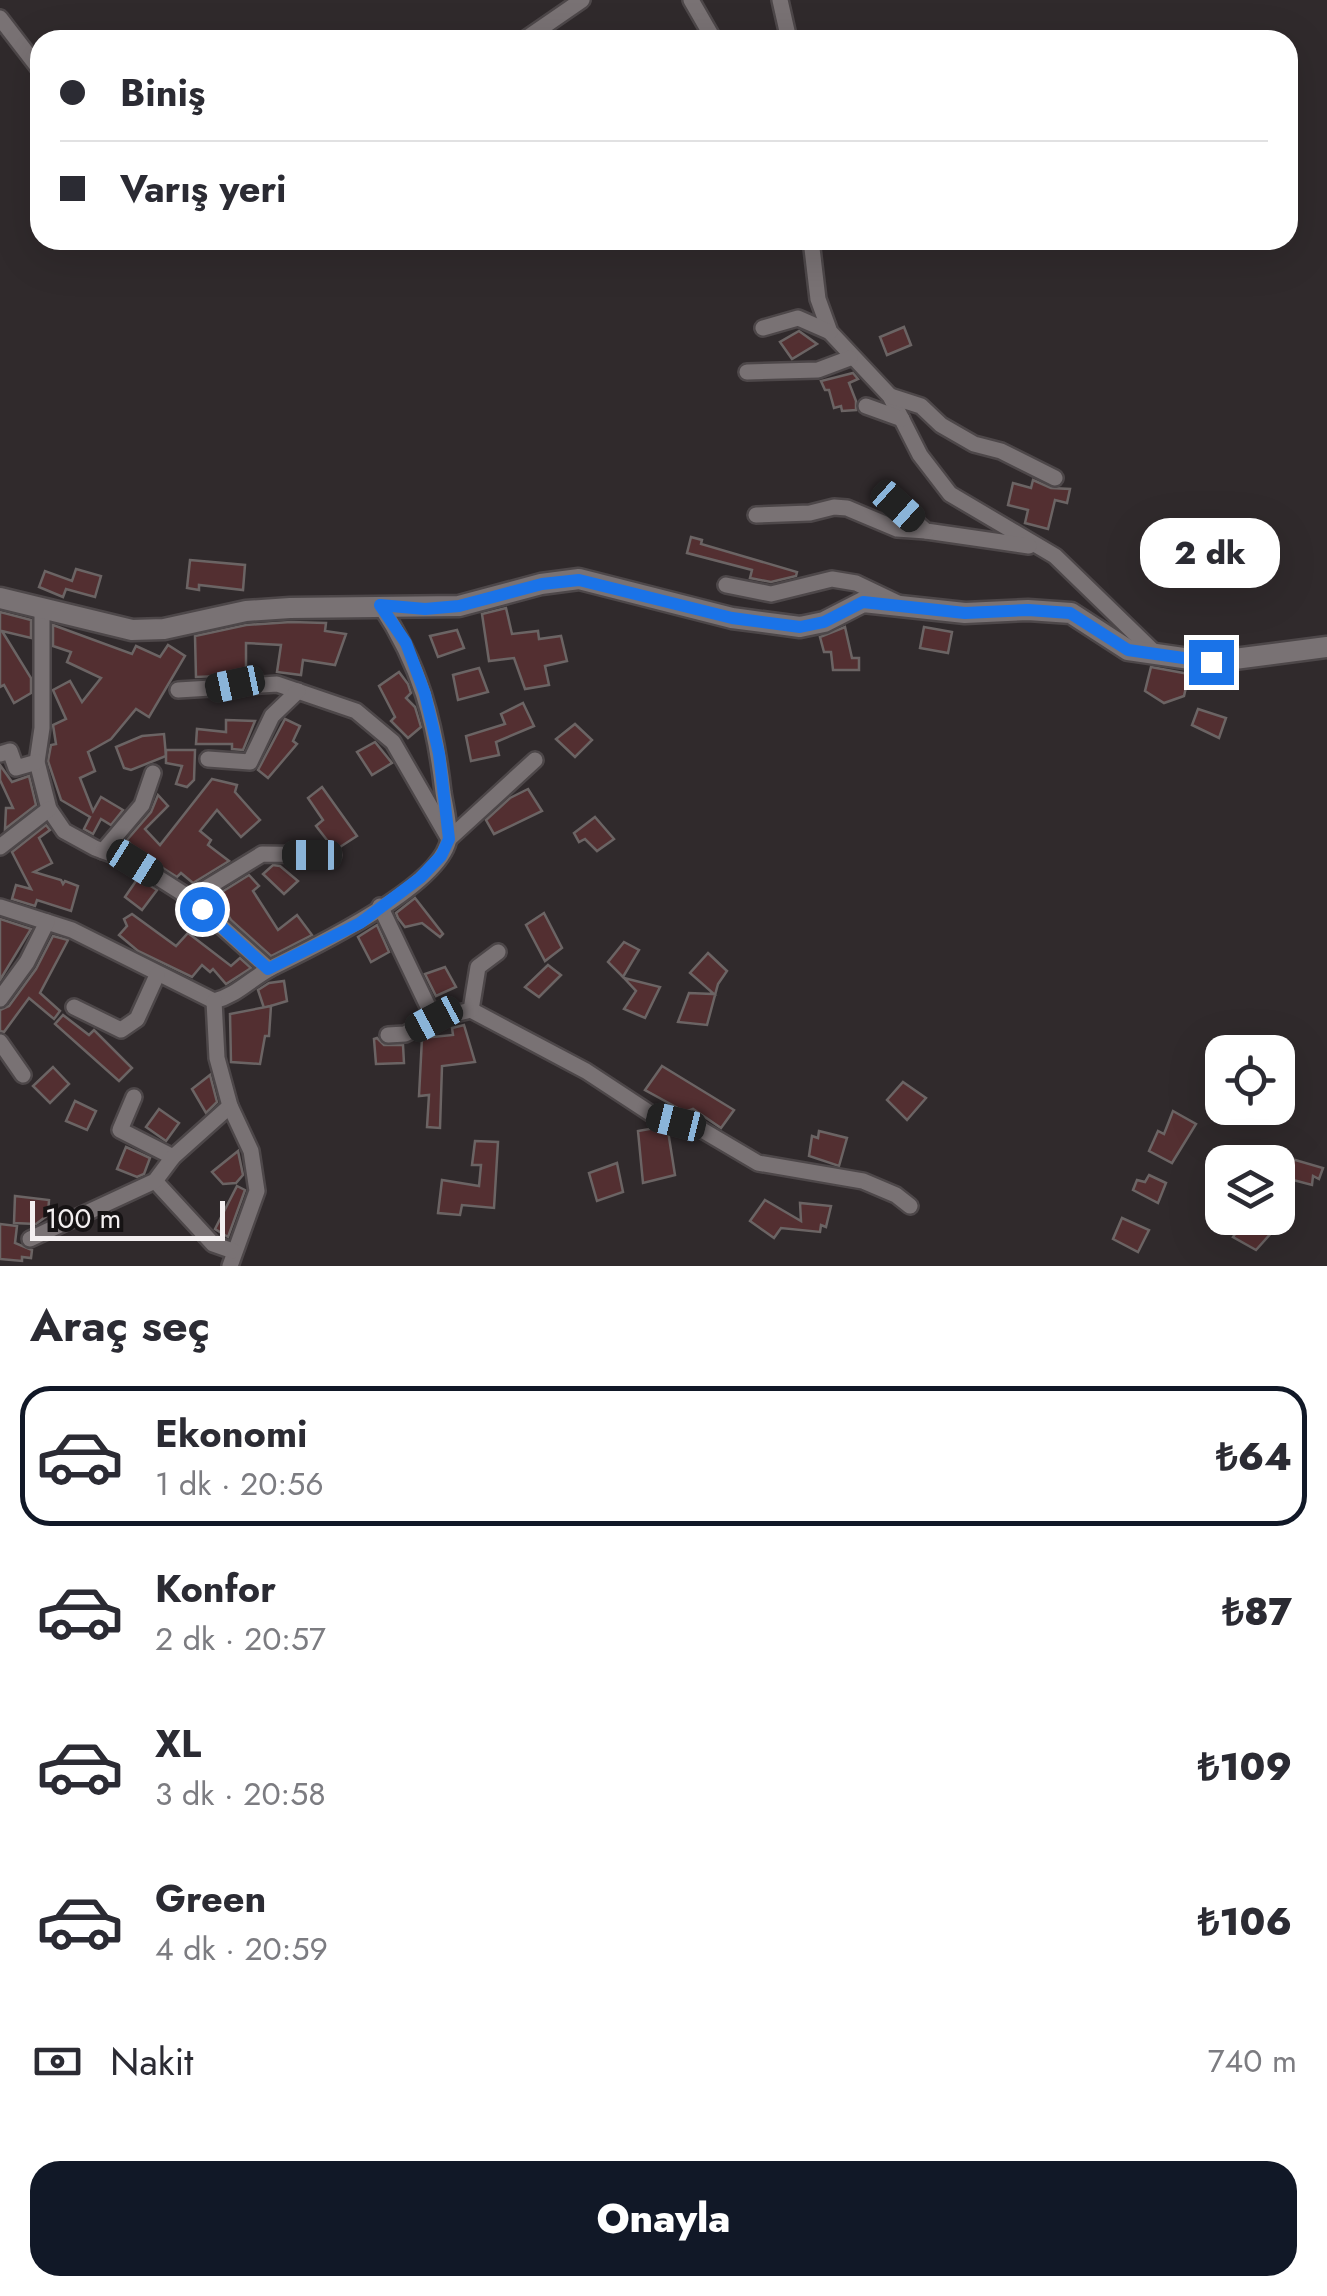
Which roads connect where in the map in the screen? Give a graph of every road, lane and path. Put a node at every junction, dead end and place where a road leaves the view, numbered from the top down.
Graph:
1 (582, 0) edge
2 (690, 0) edge
3 (780, 0) edge
4 (0, 18) edge
5 (538, 30) edge
6 (708, 30) edge
7 (787, 30) edge
8 (30, 57) edge
9 (812, 250) edge
10 (763, 328) dead end
11 (830, 332) junction
12 (850, 358) junction
13 (747, 372) dead end
14 (890, 396) junction
15 (866, 406) dead end
16 (902, 419) junction
17 (1055, 478) dead end
18 (898, 506) dead end
19 (756, 515) dead end
20 (926, 531) junction
21 (1034, 546) junction
22 (726, 585) dead end
23 (0, 598) edge
24 (380, 605) junction
25 (42, 608) junction
26 (907, 609) junction
27 (1327, 647) edge
28 (1159, 657) junction
29 (178, 690) dead end
30 (298, 691) junction
31 (0, 754) edge
32 (208, 759) dead end
33 (535, 760) dead end
34 (37, 762) junction
35 (153, 773) dead end
36 (49, 809) junction
37 (449, 839) junction
38 (0, 847) edge
39 (103, 851) junction
40 (333, 855) dead end
41 (190, 898) junction
42 (380, 906) junction
43 (0, 907) edge
44 (47, 922) junction
45 (498, 952) dead end
46 (268, 969) junction
47 (157, 975) junction
48 (0, 999) edge
49 (214, 1001) junction
50 (74, 1007) dead end
51 (470, 1010) junction
52 (434, 1019) junction
53 (388, 1035) dead end
54 (0, 1042) edge
55 (22, 1075) dead end
56 (134, 1097) dead end
57 (230, 1106) junction
58 (173, 1157) junction
59 (155, 1181) junction
60 (910, 1206) dead end
61 (30, 1239) dead end
62 (232, 1258) edge

1 - 5 street
2 - 6 street
3 - 7 street
4 - 8 street
9 - 11 street
10 - 11 street
11 - 12 street
12 - 13 street
12 - 14 street
14 - 16 street
14 - 17 street
15 - 16 street
16 - 21 street
18 - 20 street
19 - 20 street
20 - 21 street
21 - 28 street
22 - 26 street
23 - 25 main road
24 - 25 main road
24 - 26 main road
24 - 37 street
25 - 34 street
26 - 28 main road
27 - 28 main road
29 - 30 street
30 - 32 street
30 - 37 street
31 - 34 street
33 - 37 street
34 - 36 street
35 - 39 street
36 - 38 street
36 - 39 street
37 - 42 street
39 - 41 street
40 - 41 street
41 - 46 street
42 - 46 street
42 - 52 street
43 - 44 street
44 - 47 street
44 - 48 street
45 - 51 street
46 - 49 street
47 - 49 street
47 - 50 street
49 - 57 street
51 - 52 street
51 - 60 street
52 - 53 street
54 - 55 street
56 - 58 street
57 - 58 street
57 - 62 street
58 - 59 street
59 - 61 street
59 - 62 street

